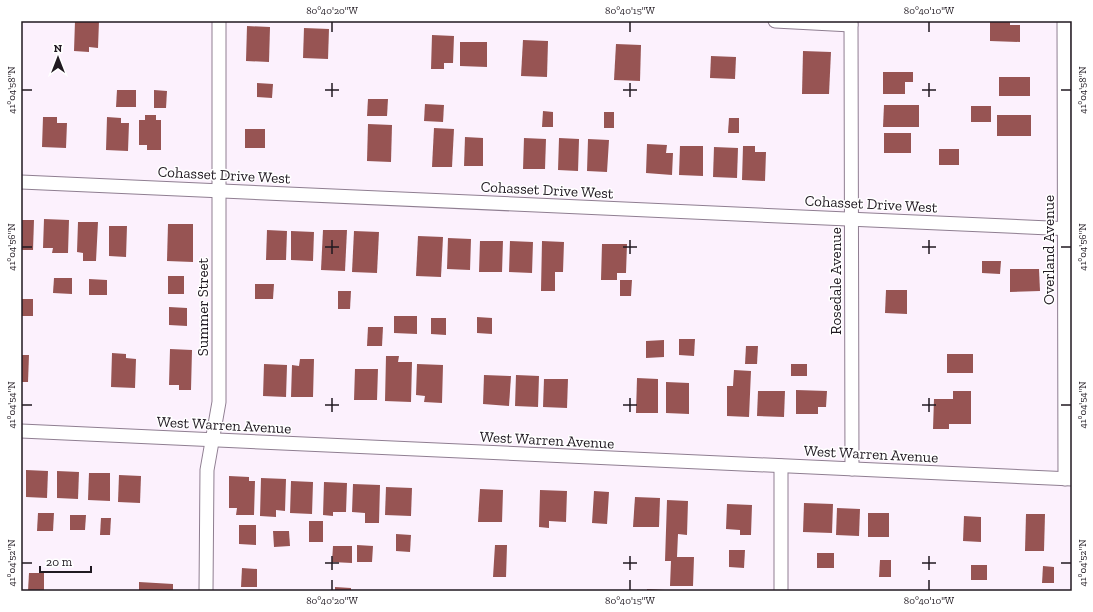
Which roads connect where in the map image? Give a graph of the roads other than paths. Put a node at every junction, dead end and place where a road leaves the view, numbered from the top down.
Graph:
1 (219, 21) edge
2 (775, 21) edge
3 (1064, 21) edge
4 (851, 23) edge
5 (21, 182) edge
6 (219, 191) junction
7 (852, 219) junction
8 (1068, 229) edge
9 (21, 431) edge
10 (212, 440) junction
11 (781, 466) junction
12 (852, 470) junction
13 (1068, 479) edge
14 (206, 591) edge
15 (781, 591) edge

1 - 6 street, Summer Street
2 - 4 street
3 - 8 street, Overland Avenue
4 - 7 street, Rosedale Avenue
5 - 6 street, Cohasset Drive West
6 - 7 street, Cohasset Drive West
6 - 10 street, Summer Street
7 - 8 street, Cohasset Drive West
7 - 12 street, Rosedale Avenue
8 - 13 street, Overland Avenue
9 - 10 street, West Warren Avenue
10 - 11 street, West Warren Avenue
10 - 14 street, Summer Street
11 - 12 street, West Warren Avenue
11 - 15 street
12 - 13 street, West Warren Avenue

